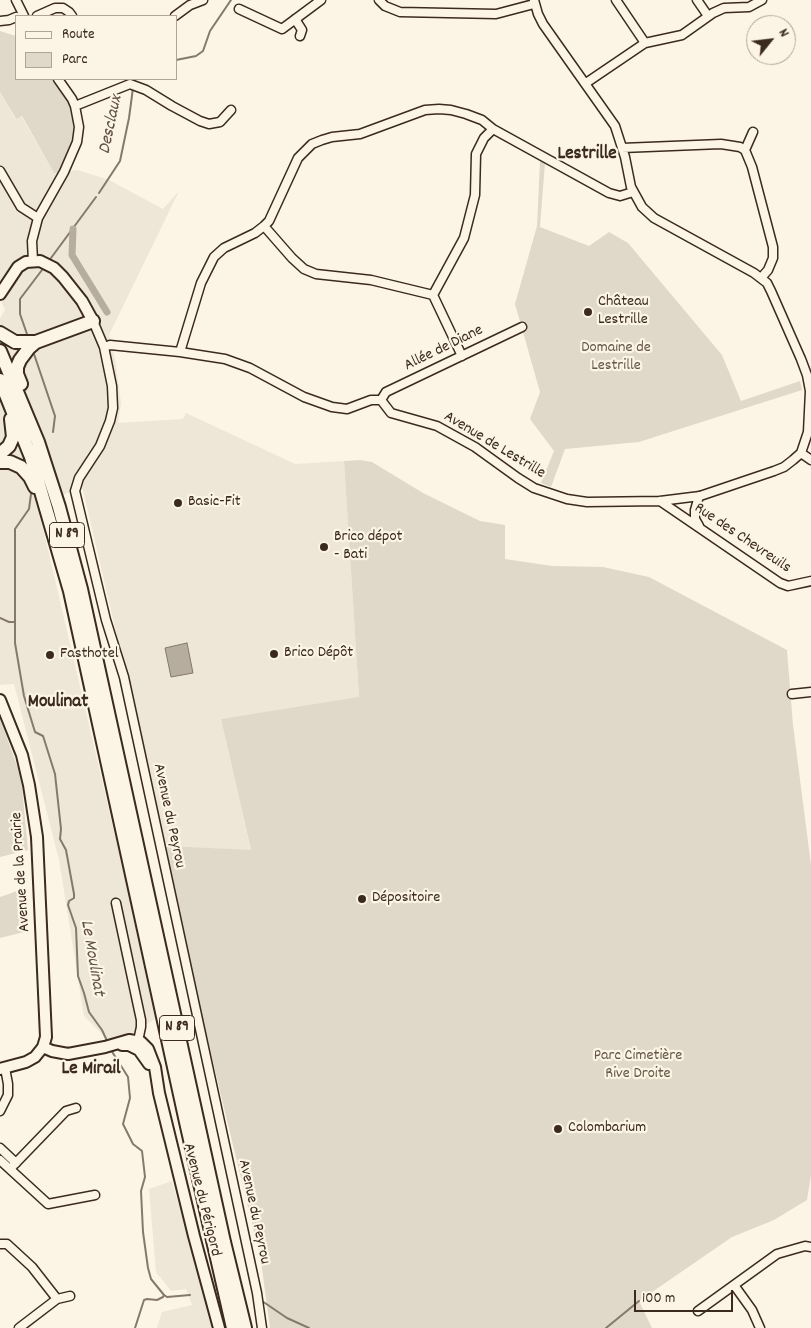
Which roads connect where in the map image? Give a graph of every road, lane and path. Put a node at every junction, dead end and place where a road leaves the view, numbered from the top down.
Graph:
1 (16, 0) edge
2 (203, 0) edge
3 (321, 0) edge
4 (379, 0) edge
5 (616, 0) edge
6 (697, 0) edge
7 (762, 0) edge
8 (534, 2) edge
9 (239, 9) dead end
10 (20, 15) edge
11 (39, 15) edge
12 (71, 15) edge
13 (176, 15) edge
14 (708, 16) junction
15 (15, 18) edge
16 (295, 19) junction
17 (0, 20) edge
18 (300, 36) dead end
19 (645, 43) junction
20 (59, 80) edge
21 (586, 83) junction
22 (75, 106) junction
23 (232, 110) dead end
24 (493, 129) junction
25 (753, 132) dead end
26 (622, 148) junction
27 (745, 150) junction
28 (0, 171) edge
29 (633, 192) junction
30 (38, 218) junction
31 (264, 226) junction
32 (34, 261) junction
33 (761, 278) junction
34 (0, 294) edge
35 (433, 295) junction
36 (93, 321) junction
37 (522, 327) dead end
38 (0, 333) edge
39 (36, 342) junction
40 (104, 347) junction
41 (0, 351) edge
42 (180, 352) junction
43 (462, 356) junction
44 (809, 376) edge
45 (0, 380) edge
46 (810, 391) edge
47 (0, 394) edge
48 (381, 400) junction
49 (801, 453) junction
50 (0, 454) edge
51 (811, 460) edge
52 (0, 462) edge
53 (699, 496) junction
54 (660, 501) junction
55 (59, 507) junction
56 (51, 522) junction
57 (700, 528) junction
58 (811, 581) edge
59 (811, 692) edge
60 (792, 694) dead end
61 (0, 700) edge
62 (116, 903) dead end
63 (139, 1046) junction
64 (43, 1047) junction
65 (2, 1069) edge
66 (76, 1108) dead end
67 (0, 1111) edge
68 (0, 1148) edge
69 (0, 1160) edge
70 (16, 1163) junction
71 (10, 1169) junction
72 (95, 1195) dead end
73 (0, 1244) edge
74 (811, 1247) edge
75 (734, 1285) junction
76 (70, 1296) dead end
77 (57, 1299) junction
78 (698, 1311) dead end
79 (19, 1328) edge
80 (219, 1328) edge
81 (233, 1328) edge
82 (245, 1328) edge
83 (262, 1328) edge
84 (760, 1328) edge

1 - 10 street
2 - 13 street
3 - 16 street
4 - 8 street
5 - 19 street
6 - 14 street
7 - 14 street
8 - 21 street
9 - 16 street
11 - 12 street
14 - 19 street
15 - 17 street
16 - 18 street
19 - 21 street
20 - 22 street
21 - 26 street
22 - 23 street
22 - 30 street
24 - 29 street
24 - 31 street
24 - 35 street
25 - 27 street
26 - 27 street
26 - 29 street
27 - 33 street
28 - 30 street
29 - 33 street
30 - 32 street
31 - 35 street
31 - 42 street
32 - 34 street
32 - 36 street
33 - 44 street
35 - 43 street
36 - 39 highway
36 - 40 street, Avenue du Peyrou
37 - 43 street, Allée de Diane
38 - 39 highway
39 - 55 highway
40 - 42 street
40 - 83 street, Avenue du Peyrou
41 - 55 highway, N 89
42 - 48 street
43 - 48 street, Allée de Diane
44 - 46 street
45 - 56 highway, N 89
46 - 49 street
47 - 50 highway
48 - 54 street, Avenue de Lestrille
49 - 51 street
49 - 53 street, Avenue de Lestrille
52 - 56 highway
53 - 54 street, Avenue de Lestrille
53 - 57 street
54 - 57 street, Rue des Chevreuils
55 - 82 highway, N 89
56 - 81 highway, N 89
57 - 58 street, Rue des Chevreuils
59 - 60 street
61 - 64 street, Avenue de la Prairie
62 - 63 street
63 - 64 street
63 - 80 street, Avenue du Périgord
64 - 65 street
65 - 67 street
66 - 70 street
68 - 70 street
69 - 71 street
70 - 71 street
71 - 72 street
73 - 77 street
74 - 75 street
75 - 78 street
75 - 84 street
76 - 77 street
77 - 79 street

